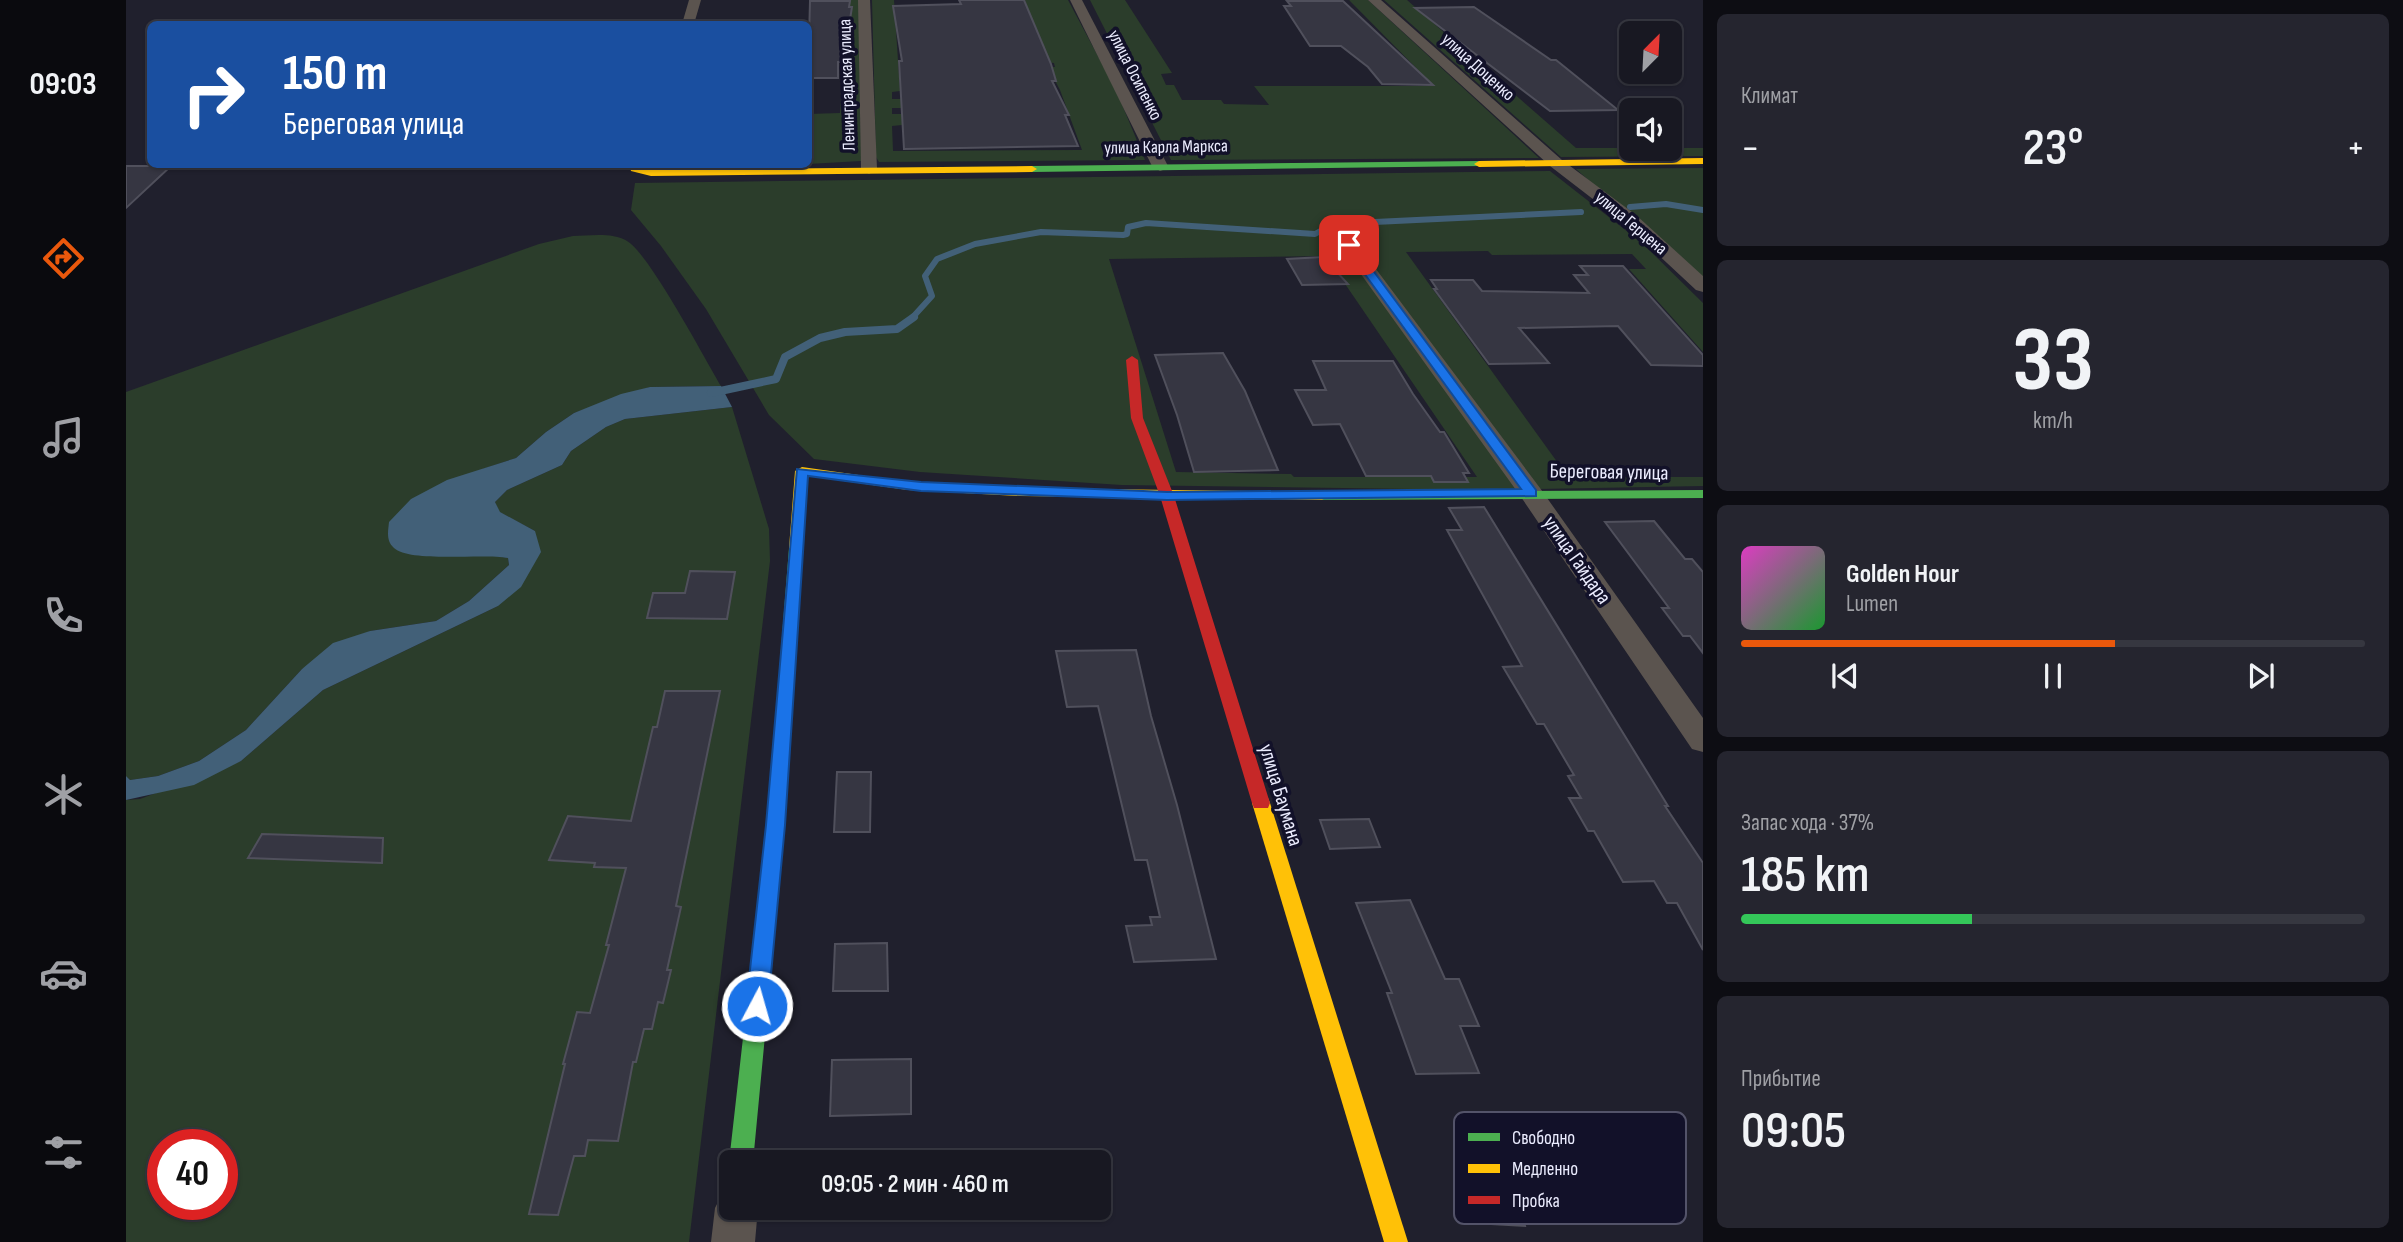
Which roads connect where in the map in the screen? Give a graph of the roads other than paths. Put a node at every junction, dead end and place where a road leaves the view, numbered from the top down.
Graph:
1 (695, 0) edge
2 (864, 0) edge
3 (1076, 0) edge
4 (1374, 0) edge
5 (689, 21) edge
6 (1703, 161) edge
7 (1556, 163) junction
8 (1160, 166) junction
9 (634, 168) edge
10 (869, 169) junction
11 (1349, 245) dead end
12 (1703, 286) edge
13 (1132, 360) dead end
14 (1531, 493) junction
15 (1703, 494) edge
16 (1167, 496) junction
17 (1703, 741) edge
18 (742, 1150) edge
19 (736, 1220) edge
20 (733, 1242) edge
21 (1396, 1242) edge

1 - 5 street
2 - 10 street, Ленинградская улица
3 - 8 street, улица Осипенко
4 - 7 street, улица Доценко
6 - 7 street, улица Карла Маркса
7 - 8 street, улица Карла Маркса
7 - 12 street, улица Герцена
8 - 10 street, улица Карла Маркса
9 - 10 street, улица Карла Маркса
11 - 14 street, улица Гайдара
13 - 16 street, улица Баумана
14 - 15 street, Береговая улица
14 - 16 street, Береговая улица
14 - 17 street, улица Гайдара
16 - 18 street, Береговая улица
16 - 21 street, улица Баумана
19 - 20 street

